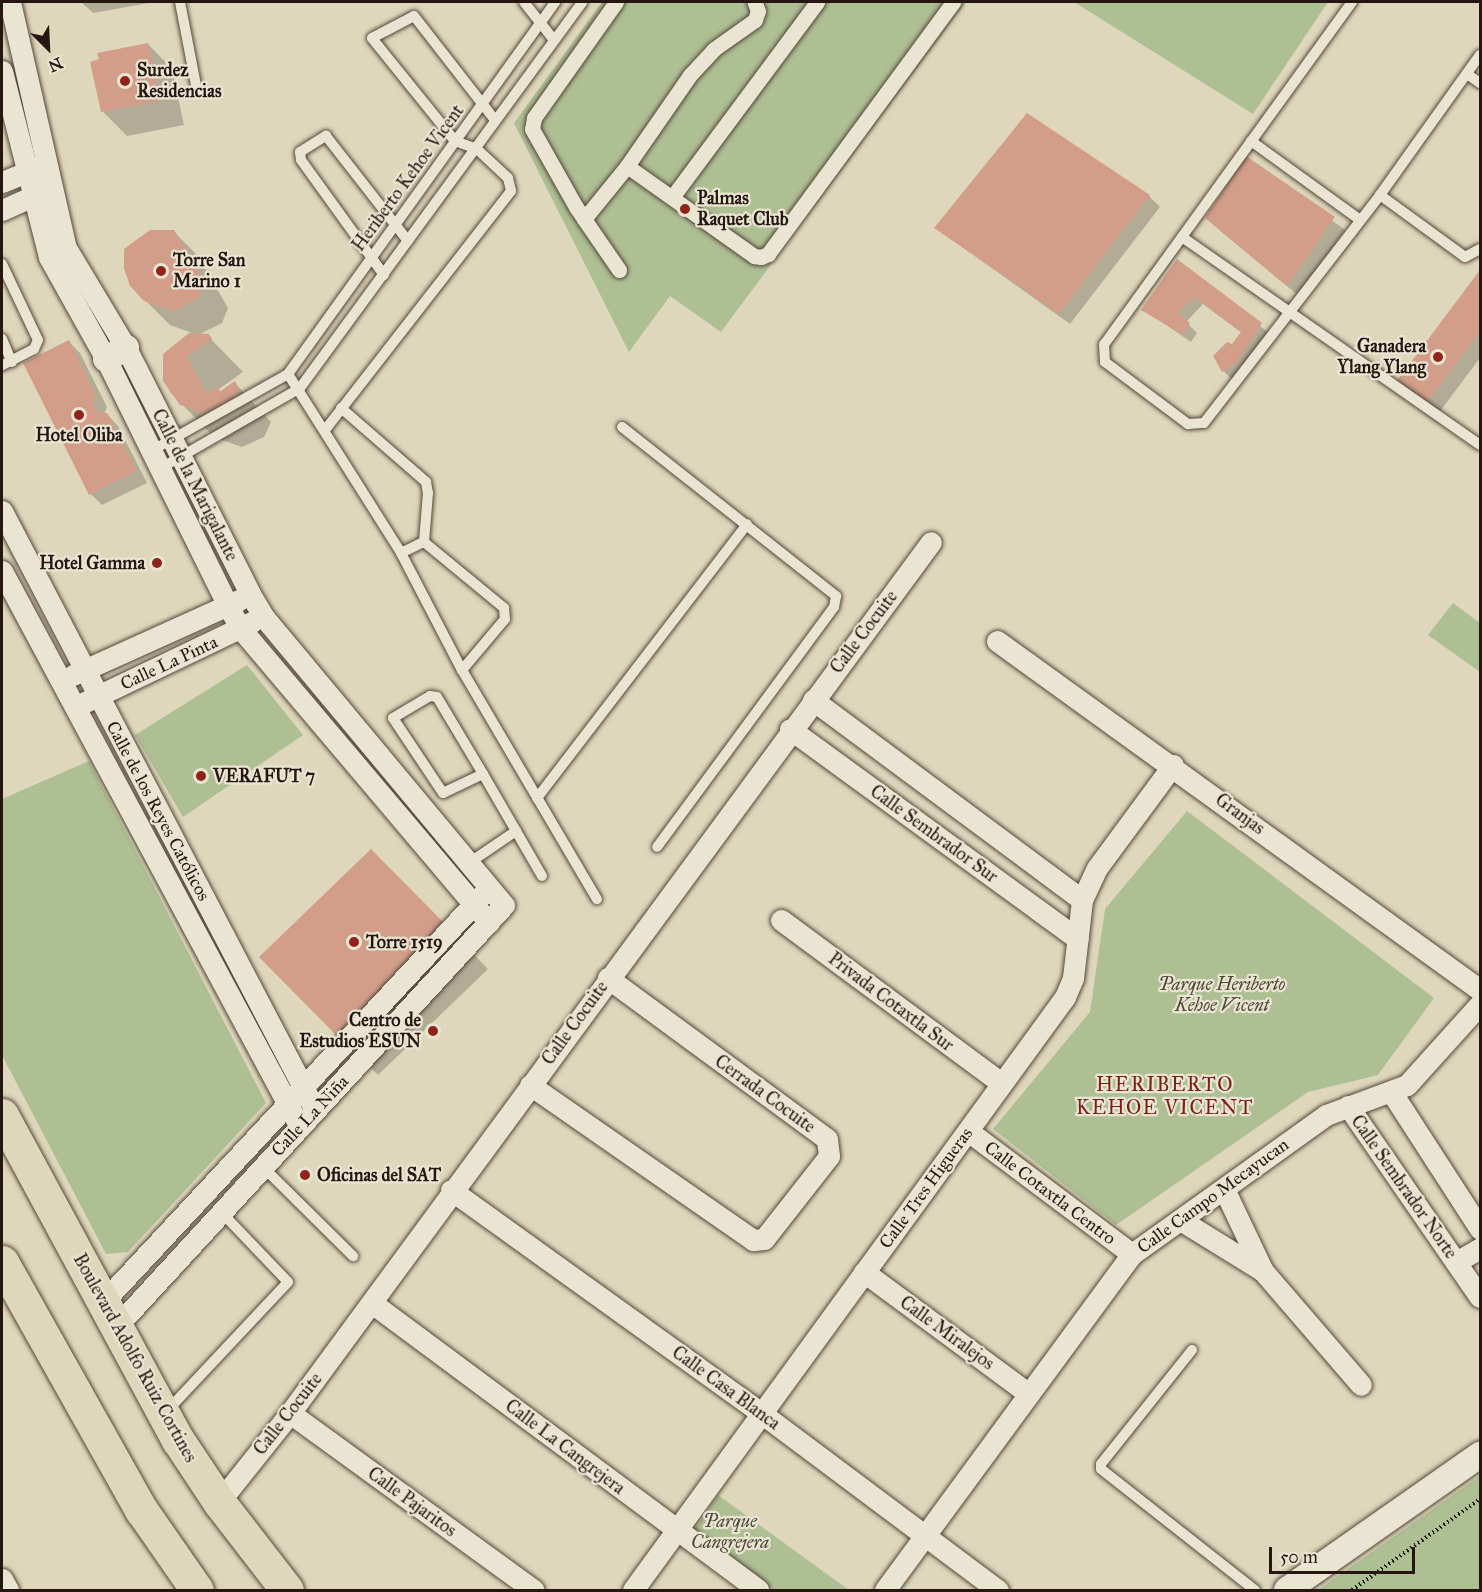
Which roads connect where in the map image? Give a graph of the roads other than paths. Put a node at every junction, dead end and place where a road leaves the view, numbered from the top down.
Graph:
1 (10, 2) edge
2 (180, 2) edge
3 (524, 2) edge
4 (555, 2) edge
5 (582, 2) edge
6 (616, 2) edge
7 (817, 2) edge
8 (952, 2) edge
9 (1352, 2) edge
10 (755, 3) edge
11 (540, 23) junction
12 (554, 40) junction
13 (1480, 55) edge
14 (2, 71) edge
15 (1467, 74) junction
16 (1480, 83) edge
17 (196, 85) dead end
18 (482, 103) junction
19 (495, 120) junction
20 (455, 141) junction
21 (1251, 141) junction
22 (477, 149) junction
23 (45, 164) junction
24 (627, 166) junction
25 (25, 172) junction
26 (2, 182) edge
27 (40, 193) junction
28 (1380, 195) junction
29 (673, 196) junction
30 (2, 210) edge
31 (584, 219) junction
32 (1360, 220) junction
33 (394, 226) junction
34 (1182, 237) junction
35 (408, 241) junction
36 (1480, 249) edge
37 (371, 258) junction
38 (2, 264) edge
39 (619, 270) dead end
40 (384, 275) junction
41 (1289, 310) junction
42 (2, 339) edge
43 (116, 353) junction
44 (7, 364) edge
45 (288, 374) junction
46 (300, 388) junction
47 (341, 408) junction
48 (622, 427) dead end
49 (325, 429) junction
50 (1480, 445) edge
51 (177, 448) junction
52 (156, 460) junction
53 (2, 511) edge
54 (747, 524) junction
55 (424, 542) junction
56 (931, 542) dead end
57 (400, 553) junction
58 (2, 571) edge
59 (250, 594) junction
60 (228, 606) junction
61 (263, 616) junction
62 (241, 629) junction
63 (997, 641) dead end
64 (462, 670) junction
65 (84, 671) junction
66 (60, 681) junction
67 (98, 696) junction
68 (813, 700) junction
69 (74, 707) junction
70 (790, 729) junction
71 (1173, 765) junction
72 (483, 774) junction
73 (537, 798) junction
74 (516, 831) junction
75 (657, 847) dead end
76 (469, 863) junction
77 (542, 876) dead end
78 (489, 886) junction
79 (597, 899) dead end
80 (1082, 900) junction
81 (474, 905) junction
82 (504, 905) joint
83 (781, 920) dead end
84 (489, 922) junction
85 (1078, 939) junction
86 (608, 978) junction
87 (1480, 990) edge
88 (1480, 1004) edge
89 (1001, 1083) junction
90 (303, 1085) junction
91 (530, 1085) junction
92 (1392, 1093) junction
93 (285, 1103) junction
94 (1348, 1106) junction
95 (315, 1110) junction
96 (2, 1115) edge
97 (300, 1127) junction
98 (968, 1131) junction
99 (263, 1167) junction
100 (1224, 1189) junction
101 (452, 1190) junction
102 (221, 1212) junction
103 (1182, 1221) junction
104 (1480, 1229) edge
105 (1480, 1248) edge
106 (1132, 1254) junction
107 (353, 1256) dead end
108 (1456, 1262) junction
109 (3, 1267) edge
110 (1263, 1271) junction
111 (864, 1272) junction
112 (1480, 1297) edge
113 (372, 1303) junction
114 (109, 1315) junction
115 (1192, 1350) dead end
116 (1361, 1385) dead end
117 (1029, 1394) junction
118 (290, 1413) junction
119 (761, 1413) junction
120 (164, 1414) junction
121 (1480, 1455) edge
122 (219, 1502) junction
123 (677, 1531) junction
124 (926, 1535) junction
125 (2, 1579) edge
126 (8, 1590) edge
127 (197, 1590) edge
128 (287, 1590) edge
129 (534, 1590) edge
130 (633, 1590) edge
131 (758, 1590) edge
132 (885, 1590) edge
133 (998, 1590) edge
134 (1255, 1590) edge
135 (1287, 1590) edge

1 - 23 street, Calle de la Marigalante
2 - 17 lane
3 - 11 lane
4 - 11 lane, Heriberto Kehoe Vicent
5 - 12 lane
6 - 31 street
7 - 29 street
8 - 29 street
9 - 21 lane
10 - 24 street
11 - 12 lane
11 - 18 lane, Heriberto Kehoe Vicent
12 - 19 lane
13 - 15 lane
14 - 25 street, Calle de la Marigalante
15 - 16 lane
15 - 28 lane
18 - 19 lane
18 - 20 lane, Heriberto Kehoe Vicent
18 - 20 lane
19 - 22 lane
20 - 22 lane
20 - 33 lane, Heriberto Kehoe Vicent
21 - 32 lane
21 - 34 lane
22 - 35 lane
22 - 47 lane
23 - 25 street
23 - 27 street, Calle de la Marigalante
24 - 29 street
24 - 31 street
25 - 26 street
25 - 27 street, Calle de la Marigalante
27 - 30 street
27 - 43 street, Calle de la Marigalante
28 - 32 lane
28 - 36 lane
31 - 39 street
32 - 41 lane
33 - 35 lane
33 - 37 lane, Heriberto Kehoe Vicent
33 - 37 lane
34 - 41 lane
34 - 41 lane
35 - 40 lane
37 - 40 lane
37 - 45 lane, Heriberto Kehoe Vicent
38 - 44 lane
40 - 46 lane
41 - 50 lane
42 - 44 lane
43 - 51 street, Calle de la Marigalante
43 - 52 street, Calle de la Marigalante
45 - 46 lane
45 - 51 lane
46 - 49 lane
46 - 51 lane
47 - 49 lane
47 - 55 lane
48 - 54 lane
49 - 57 lane
51 - 52 lane
51 - 52 lane
51 - 59 street, Calle de la Marigalante
52 - 60 street, Calle de la Marigalante
53 - 65 street, Calle de los Reyes Católicos
54 - 73 lane
54 - 75 lane
55 - 57 lane
55 - 64 lane
56 - 68 street, Calle Cocuite
57 - 64 lane
58 - 66 street, Calle de los Reyes Católicos
59 - 60 street, Calle La Pinta
59 - 61 street, Calle de la Marigalante
60 - 62 street, Calle de la Marigalante
60 - 65 street, Calle La Pinta
61 - 62 street, Calle La Pinta
61 - 76 street, Calle de la Marigalante
62 - 67 street, Calle La Pinta
62 - 81 street, Calle de la Marigalante
63 - 71 street, Granjas
64 - 73 lane
65 - 66 street, Calle La Pinta
65 - 67 street, Calle de los Reyes Católicos
66 - 69 street, Calle de los Reyes Católicos
67 - 69 street, Calle La Pinta
67 - 90 street, Calle de los Reyes Católicos
68 - 70 street, Calle Cocuite
68 - 80 street, Calle Sembrador Sur
69 - 93 street, Calle de los Reyes Católicos
70 - 85 street, Calle Sembrador Sur
70 - 86 street, Calle Cocuite
71 - 80 street, Calle Tres Higueras
71 - 87 street, Granjas
72 - 72 lane
72 - 74 lane
73 - 79 lane
74 - 76 lane
74 - 77 lane
76 - 78 street, Calle de la Marigalante
78 - 81 street, Calle La Niña
78 - 82 street, Calle de la Marigalante
80 - 85 street, Calle Tres Higueras
81 - 84 street, Calle de la Marigalante
81 - 90 street, Calle La Niña
82 - 84 street, Calle La Niña
83 - 89 street, Privada Cotaxtla Sur
84 - 95 street, Calle La Niña
85 - 89 street, Calle Tres Higueras
86 - 91 street, Calle Cocuite
86 - 91 street, Cerrada Cocuite
88 - 92 street, Calle Campo Mecayucan
89 - 98 street, Calle Tres Higueras
90 - 93 street, Calle La Niña
90 - 95 street, Calle de los Reyes Católicos
91 - 101 street, Calle Cocuite
92 - 94 street, Calle Campo Mecayucan
92 - 104 street
93 - 97 street, Calle de los Reyes Católicos
93 - 114 street, Calle La Niña
94 - 100 street, Calle Campo Mecayucan
94 - 108 street, Calle Sembrador Norte
95 - 97 street, Calle La Niña
96 - 114 main road, Boulevard Adolfo Ruiz Cortines
97 - 99 street, Calle La Niña
98 - 106 street, Calle Cotaxtla Centro
98 - 111 street, Calle Tres Higueras
99 - 102 street, Calle La Niña
99 - 107 lane
100 - 103 street, Calle Campo Mecayucan
100 - 110 street
101 - 113 street, Calle Cocuite
101 - 119 street, Calle Casa Blanca
102 - 114 street, Calle La Niña
102 - 120 lane
103 - 106 street, Calle Campo Mecayucan
103 - 110 street
105 - 108 street
106 - 117 street, Calle Campo Mecayucan
108 - 112 street, Calle Sembrador Norte
109 - 127 main road
110 - 116 street
111 - 117 street, Calle Miralejos
111 - 119 street, Calle Tres Higueras
113 - 118 street, Calle Cocuite
113 - 123 street, Calle La Cangrejera
114 - 120 main road, Boulevard Adolfo Ruiz Cortines
115 - 134 lane
117 - 124 street, Calle Campo Mecayucan
118 - 122 street, Calle Cocuite
118 - 129 street, Calle Pajaritos
119 - 123 street, Calle Tres Higueras
119 - 124 street, Calle Casa Blanca
120 - 122 main road, Boulevard Adolfo Ruiz Cortines
121 - 135 street
122 - 128 main road, Boulevard Adolfo Ruiz Cortines
123 - 130 street, Calle Tres Higueras
123 - 131 street, Calle La Cangrejera
124 - 132 street, Calle Campo Mecayucan
124 - 133 street, Calle Casa Blanca
125 - 126 street

